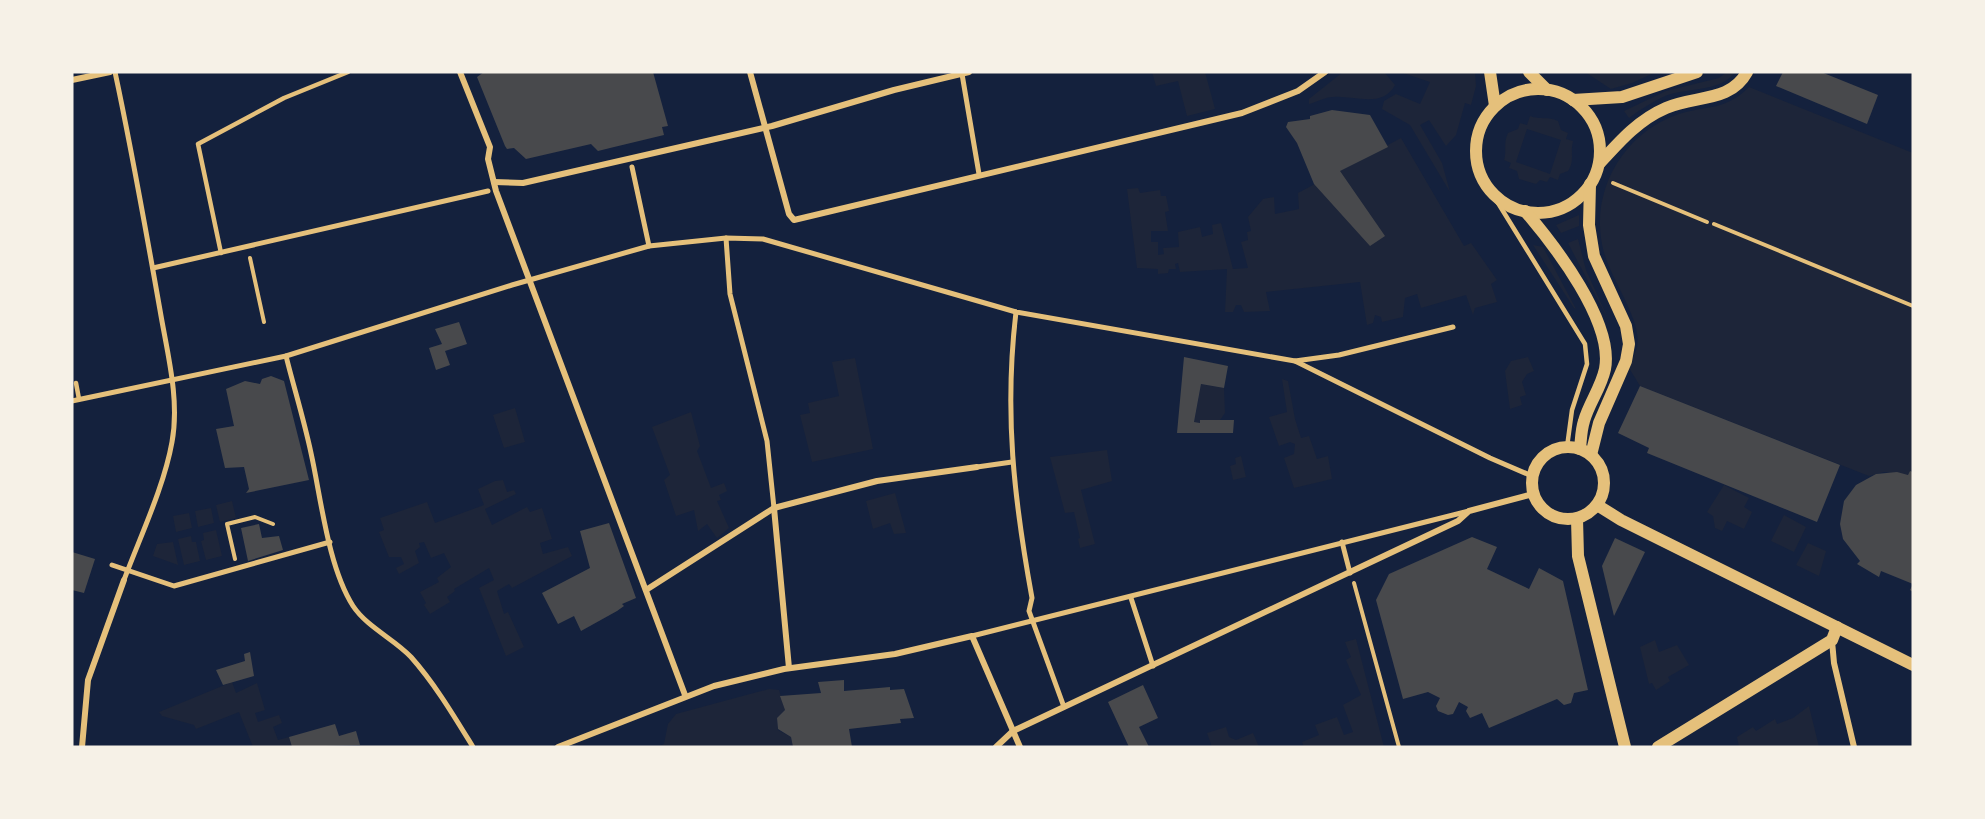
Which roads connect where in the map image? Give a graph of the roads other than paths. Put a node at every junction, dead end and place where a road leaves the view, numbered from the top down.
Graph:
1 (110, 72) edge
2 (115, 72) edge
3 (348, 72) edge
4 (460, 72) edge
5 (750, 72) edge
6 (1324, 72) edge
7 (1490, 72) edge
8 (1529, 72) edge
9 (1696, 72) edge
10 (1747, 72) edge
11 (965, 73) edge
12 (72, 80) edge
13 (1547, 90) junction
14 (1574, 100) junction
15 (1495, 106) junction
16 (765, 127) junction
17 (1599, 164) junction
18 (632, 167) dead end
19 (979, 174) junction
20 (494, 182) junction
21 (1590, 184) junction
22 (1490, 190) junction
23 (488, 191) dead end
24 (1525, 212) junction
25 (726, 238) junction
26 (648, 246) junction
27 (221, 253) junction
28 (153, 268) junction
29 (530, 280) junction
30 (1016, 312) junction
31 (1454, 327) dead end
32 (286, 356) junction
33 (1294, 361) junction
34 (171, 379) junction
35 (76, 382) dead end
36 (79, 399) junction
37 (72, 401) edge
38 (1573, 448) junction
39 (1591, 455) junction
40 (1012, 462) junction
41 (977, 467) joint
42 (1532, 476) junction
43 (1533, 494) junction
44 (1597, 505) junction
45 (774, 508) junction
46 (1469, 511) junction
47 (1577, 519) junction
48 (330, 542) junction
49 (1342, 542) junction
50 (112, 565) dead end
51 (128, 570) junction
52 (1350, 573) junction
53 (124, 580) joint
54 (646, 590) junction
55 (1131, 598) junction
56 (1031, 622) junction
57 (1837, 627) junction
58 (972, 636) junction
59 (1832, 640) junction
60 (1913, 665) edge
61 (1153, 666) junction
62 (789, 668) junction
63 (685, 695) junction
64 (1064, 707) junction
65 (1013, 731) junction
66 (82, 747) edge
67 (473, 747) edge
68 (558, 747) edge
69 (996, 747) edge
70 (1020, 747) edge
71 (1625, 747) edge
72 (1658, 747) edge
73 (1854, 747) edge

1 - 12 street
2 - 28 street
3 - 27 lane
4 - 20 street
5 - 16 street
6 - 19 street
7 - 15 main road
8 - 13 main road
9 - 14 main road
10 - 17 main road
11 - 16 street
11 - 19 street
13 - 14 main road
13 - 15 main road
14 - 17 main road
15 - 22 main road
16 - 19 street
16 - 20 street
17 - 21 main road
18 - 26 street
20 - 29 street
21 - 24 main road
21 - 39 main road
22 - 24 main road
22 - 38 lane
23 - 27 street
24 - 38 main road
25 - 26 street
25 - 30 street
25 - 45 street
26 - 29 street
27 - 28 street
28 - 34 street
29 - 32 street
29 - 54 street
30 - 33 street
30 - 40 street
31 - 33 street
32 - 34 street
32 - 48 street
33 - 42 street
34 - 36 street
34 - 51 street
35 - 36 lane
36 - 37 street
38 - 39 main road
38 - 42 main road
39 - 44 main road
40 - 41 street
40 - 56 street
41 - 45 street
42 - 43 main road
43 - 46 street
43 - 47 main road
44 - 47 main road
44 - 57 main road
45 - 54 street
45 - 62 street
46 - 49 street
46 - 52 street
47 - 71 main road
48 - 51 street
48 - 67 street
49 - 52 street
49 - 55 street
50 - 51 street
51 - 53 street
52 - 61 street
53 - 66 street
54 - 63 street
55 - 56 street
55 - 61 street
56 - 58 street
56 - 64 street
57 - 59 main road
57 - 60 main road
58 - 62 street
58 - 65 street
59 - 72 main road
59 - 73 street
61 - 64 street
62 - 63 street
63 - 68 street
64 - 65 street
65 - 69 street
65 - 70 street

